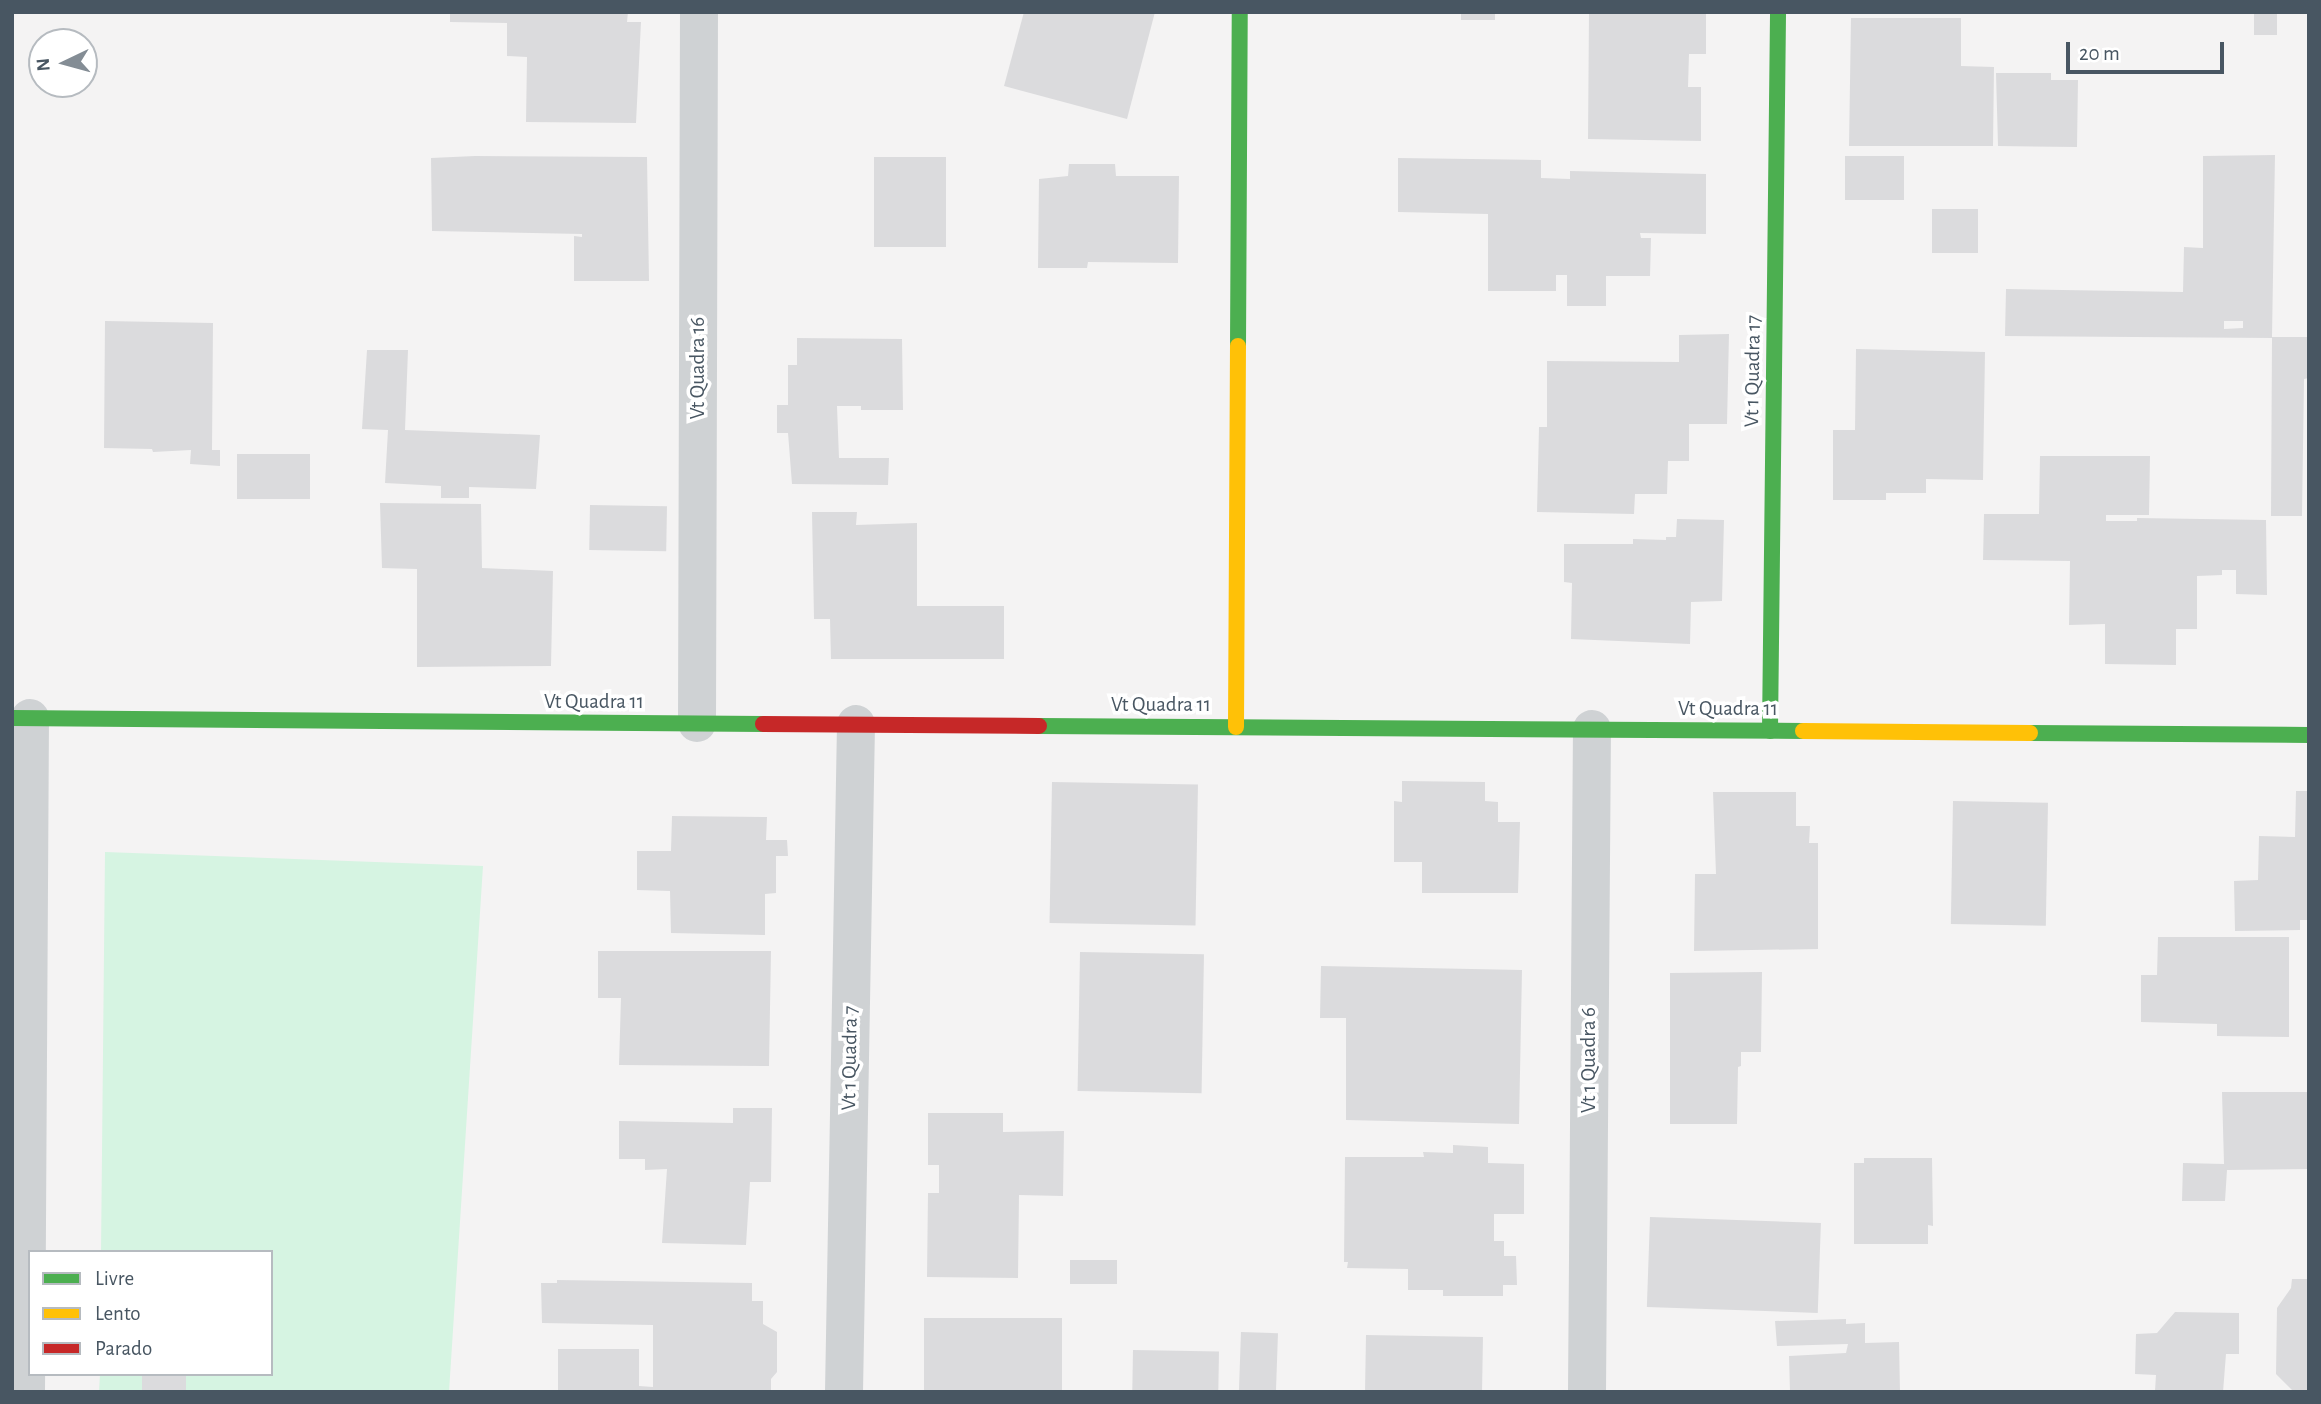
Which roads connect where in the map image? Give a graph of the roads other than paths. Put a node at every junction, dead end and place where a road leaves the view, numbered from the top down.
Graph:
1 (699, 12) edge
2 (1240, 12) edge
3 (1778, 12) edge
4 (21, 718) edge
5 (697, 723) junction
6 (856, 724) junction
7 (1236, 727) junction
8 (1592, 729) junction
9 (1770, 731) junction
10 (2309, 735) edge
11 (26, 1392) edge
12 (844, 1392) edge
13 (1587, 1392) edge

1 - 5 street, Vt Quadra 16
2 - 7 street
3 - 9 street, Vt 1 Quadra 17
4 - 5 street, Vt Quadra 11
4 - 11 street
5 - 6 street, Vt Quadra 11
6 - 7 street, Vt Quadra 11
6 - 12 street, Vt 1 Quadra 7
7 - 8 street, Vt Quadra 11
8 - 9 street, Vt Quadra 11
8 - 13 street, Vt 1 Quadra 6
9 - 10 street, Vt Quadra 11

